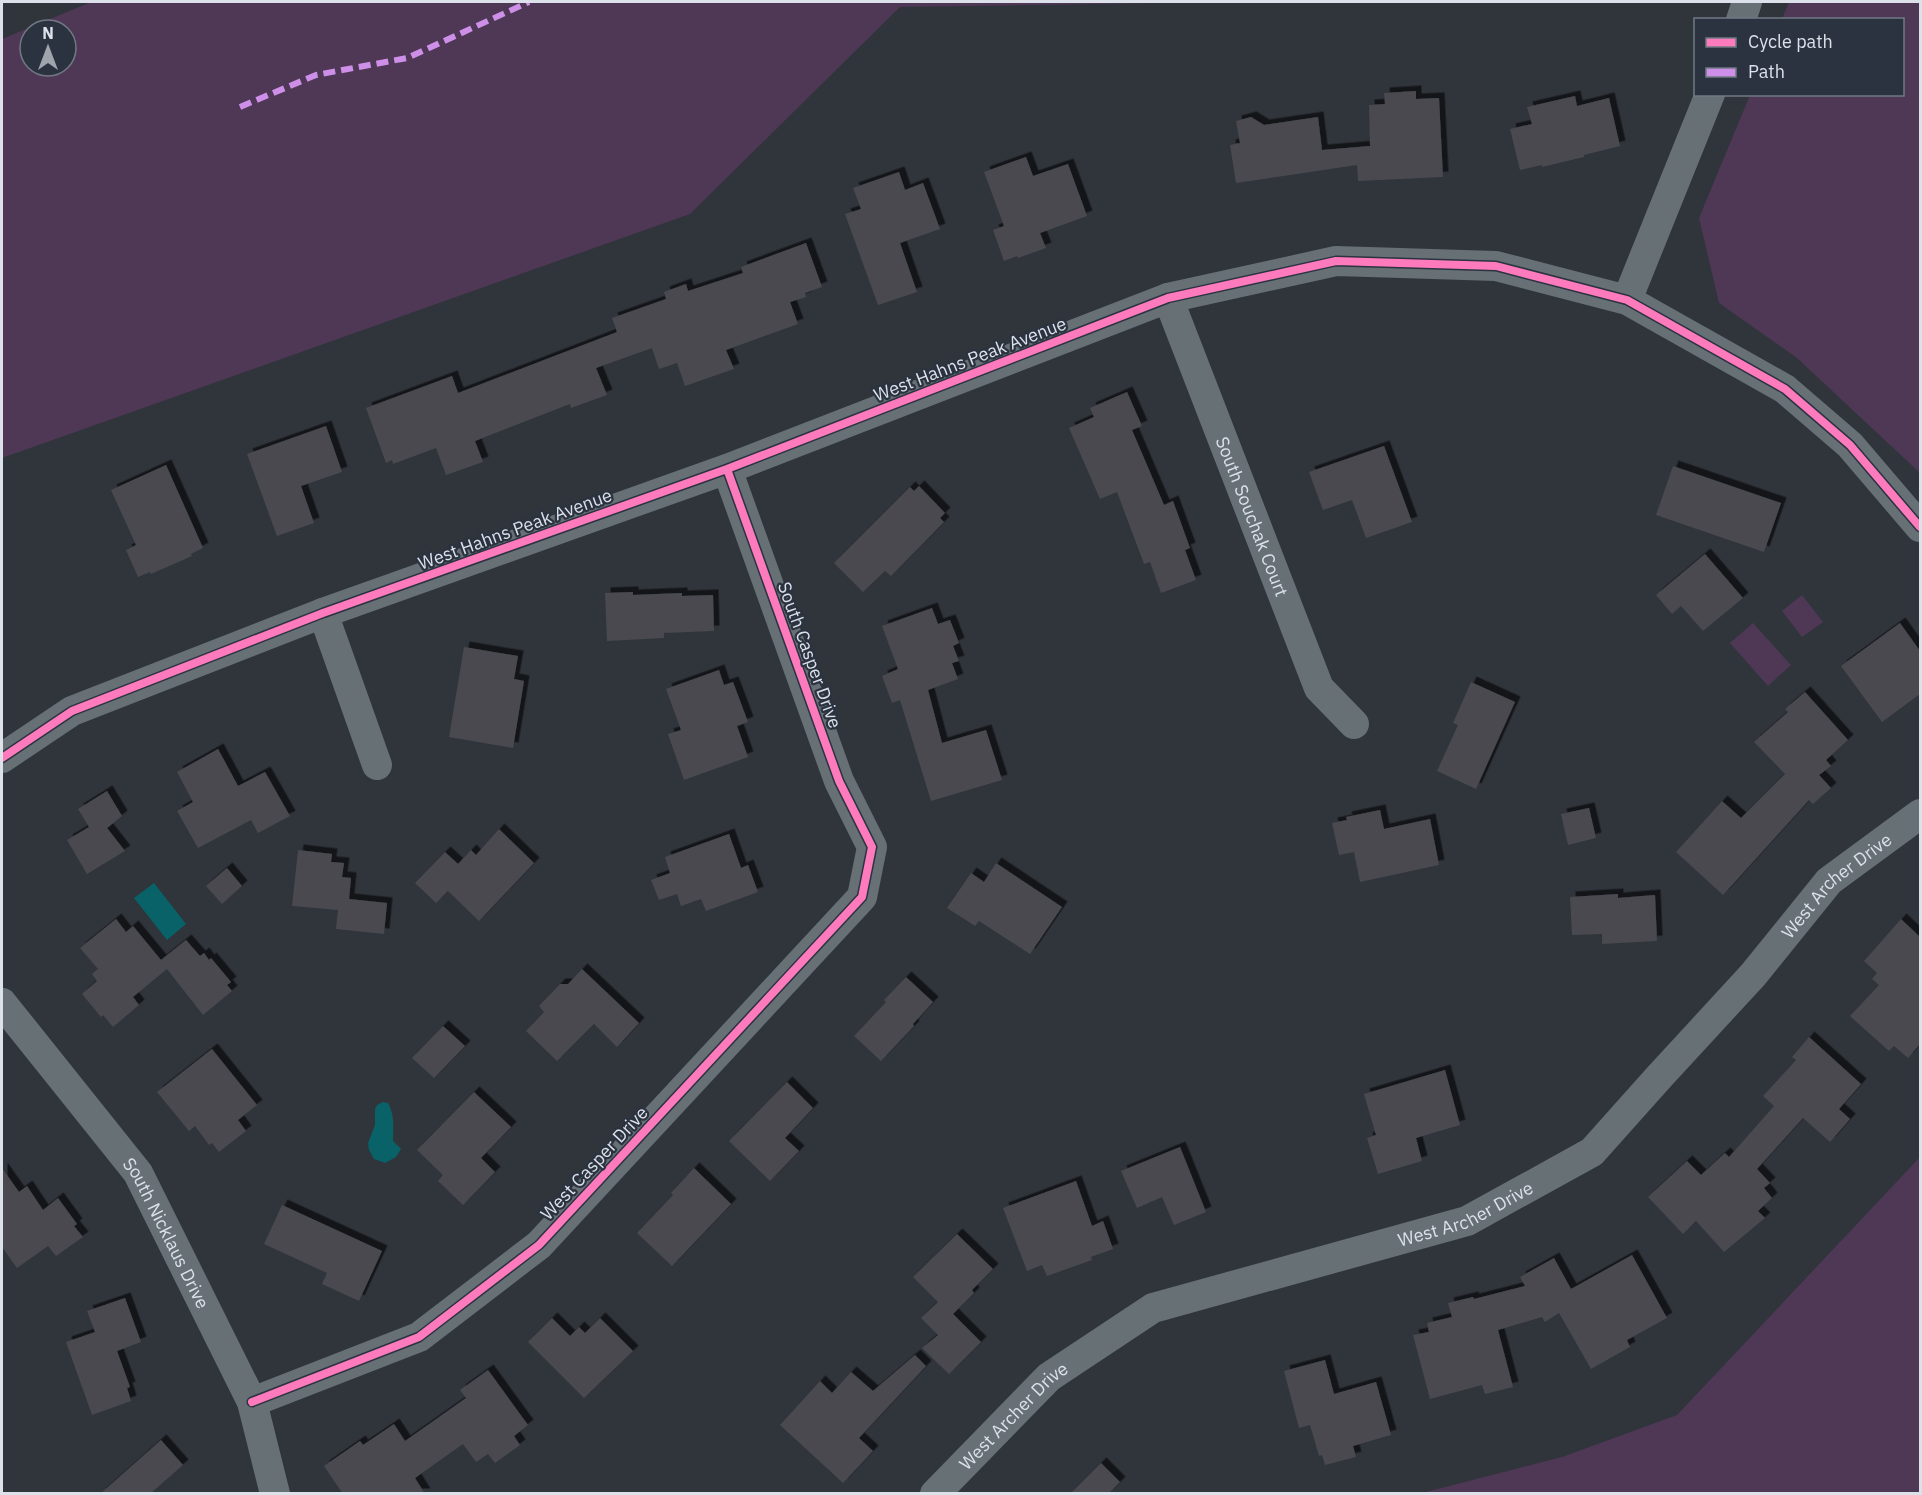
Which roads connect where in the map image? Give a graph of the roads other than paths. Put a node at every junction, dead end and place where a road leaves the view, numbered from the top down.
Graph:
1 (1747, 2) edge
2 (1742, 18) edge
3 (1709, 96) edge
4 (1168, 298) junction
5 (1627, 300) junction
6 (727, 469) junction
7 (1920, 527) edge
8 (323, 613) junction
9 (1354, 724) dead end
10 (2, 758) edge
11 (377, 765) dead end
12 (1920, 814) edge
13 (872, 848) joint
14 (2, 1003) edge
15 (252, 1402) junction
16 (275, 1494) edge
17 (934, 1494) edge

1 - 2 street
3 - 5 street
4 - 5 street, West Hahns Peak Avenue
4 - 6 street, West Hahns Peak Avenue
4 - 9 street, South Souchak Court
5 - 7 street, West Hahns Peak Avenue
6 - 8 street, West Hahns Peak Avenue
6 - 13 street, South Casper Drive
8 - 10 street, West Hahns Peak Avenue
8 - 11 street
12 - 17 street, West Archer Drive
13 - 15 street, West Casper Drive
14 - 15 street, South Nicklaus Drive
15 - 16 street, South Nicklaus Drive

